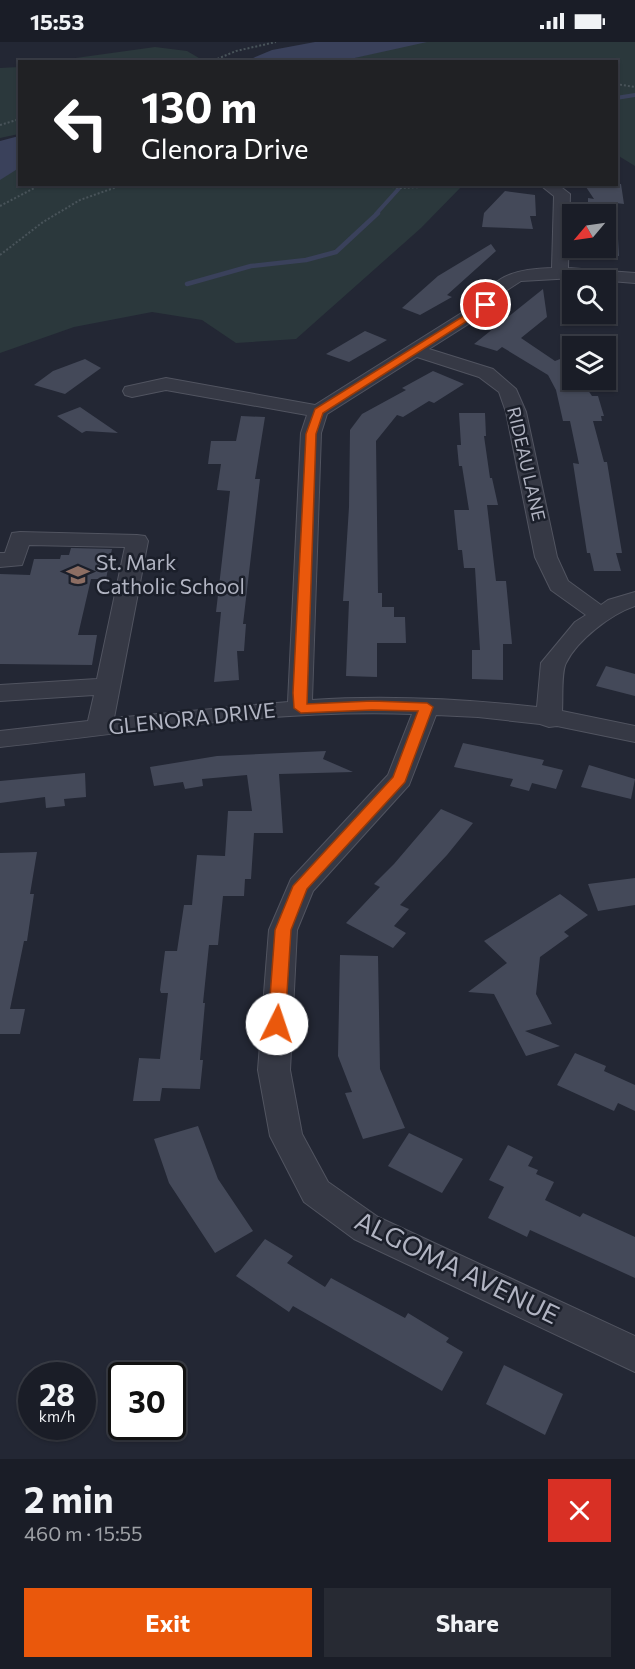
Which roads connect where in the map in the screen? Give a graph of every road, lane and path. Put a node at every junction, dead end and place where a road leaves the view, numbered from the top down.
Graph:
1 (276, 42) edge
2 (260, 43) edge
3 (215, 60) edge
4 (618, 84) edge
5 (635, 87) edge
6 (18, 120) edge
7 (0, 125) edge
8 (38, 186) edge
9 (382, 186) edge
10 (442, 186) edge
11 (549, 186) edge
12 (118, 187) edge
13 (0, 206) edge
14 (0, 255) edge
15 (560, 274) junction
16 (635, 278) edge
17 (415, 350) junction
18 (132, 391) dead end
19 (318, 411) junction
20 (0, 560) edge
21 (635, 599) edge
22 (601, 615) junction
23 (106, 686) junction
24 (0, 693) edge
25 (427, 707) junction
26 (301, 708) junction
27 (549, 718) junction
28 (99, 728) junction
29 (635, 734) edge
30 (0, 739) edge
31 (635, 1354) edge

1 - 2 path
2 - 3 path
4 - 5 path
6 - 7 path
8 - 13 path
9 - 10 path
11 - 15 street
12 - 14 path
15 - 16 street
15 - 17 street
17 - 19 street
17 - 22 street, RIDEAU LANE
18 - 19 street
19 - 26 street
20 - 23 street
21 - 22 street
22 - 27 street
23 - 24 street
23 - 28 street
25 - 26 street, GLENORA DRIVE
25 - 27 street, GLENORA DRIVE
25 - 31 street, ALGOMA AVENUE
26 - 28 street, GLENORA DRIVE
27 - 29 street, GLENORA DRIVE
28 - 30 street, GLENORA DRIVE

